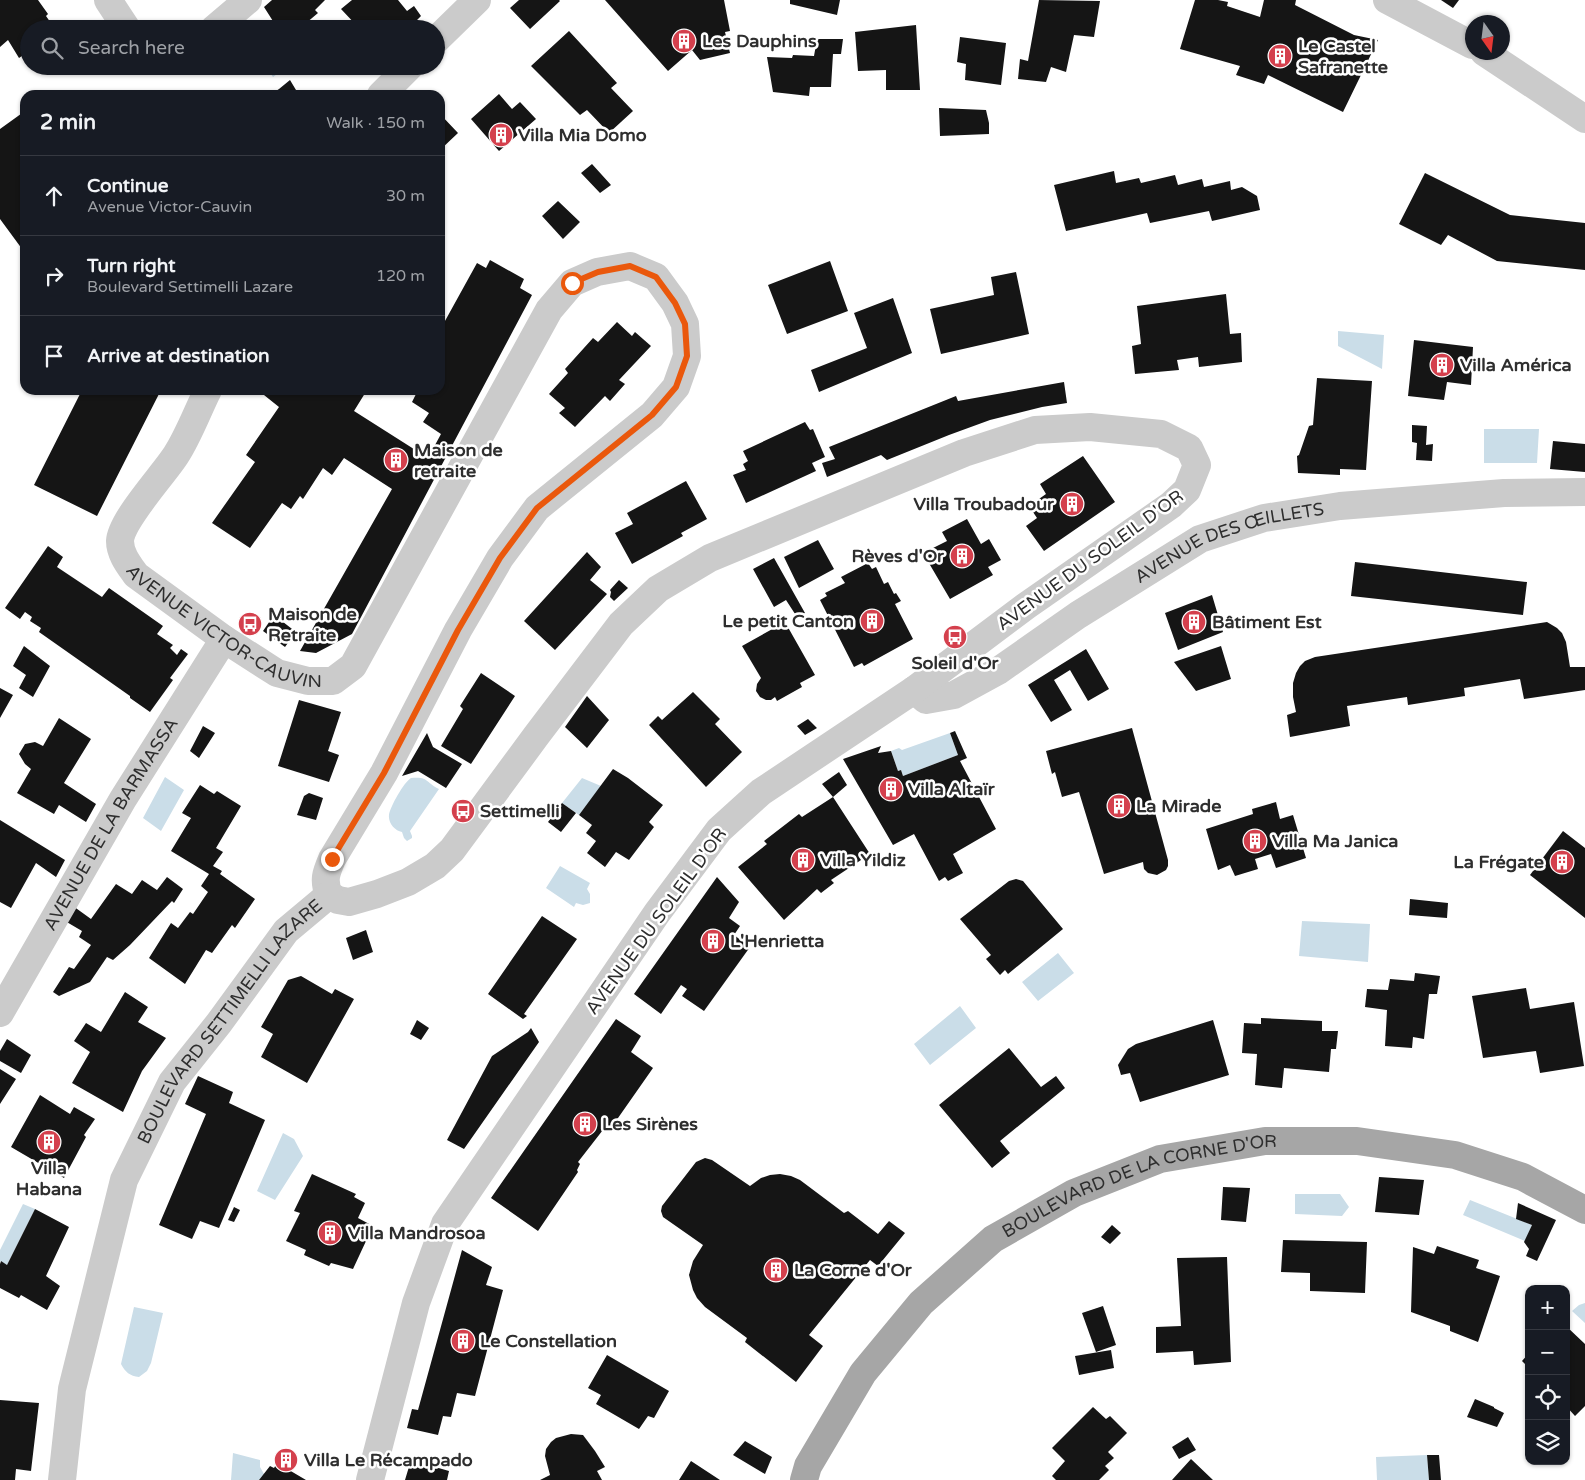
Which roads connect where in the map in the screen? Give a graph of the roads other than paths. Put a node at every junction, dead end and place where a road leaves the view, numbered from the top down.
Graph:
1 (108, 0) edge
2 (248, 0) edge
3 (477, 0) edge
4 (1387, 0) edge
5 (121, 20) edge
6 (225, 20) edge
7 (445, 31) edge
8 (1465, 41) edge
9 (1496, 60) edge
10 (401, 75) edge
11 (386, 90) edge
12 (1585, 119) edge
13 (685, 324) joint
14 (206, 395) edge
15 (1585, 492) edge
16 (224, 639) junction
17 (914, 690) junction
18 (329, 894) junction
19 (0, 1013) edge
20 (1585, 1210) edge
21 (62, 1480) edge
22 (370, 1480) edge
23 (804, 1480) edge

1 - 5 street
2 - 6 street
3 - 7 street
4 - 8 street
9 - 12 street
10 - 11 street
13 - 16 street, AVENUE VICTOR-CAUVIN
13 - 18 street, BOULEVARD SETTIMELLI LAZARE
14 - 16 street, AVENUE VICTOR-CAUVIN
15 - 17 street, AVENUE DES ŒILLETS
16 - 19 street, AVENUE DE LA BARMASSA
17 - 18 street, AVENUE DU SOLEIL D'OR
17 - 22 street, AVENUE DU SOLEIL D'OR
18 - 21 street, BOULEVARD SETTIMELLI LAZARE
20 - 23 main road, BOULEVARD DE LA CORNE D'OR

